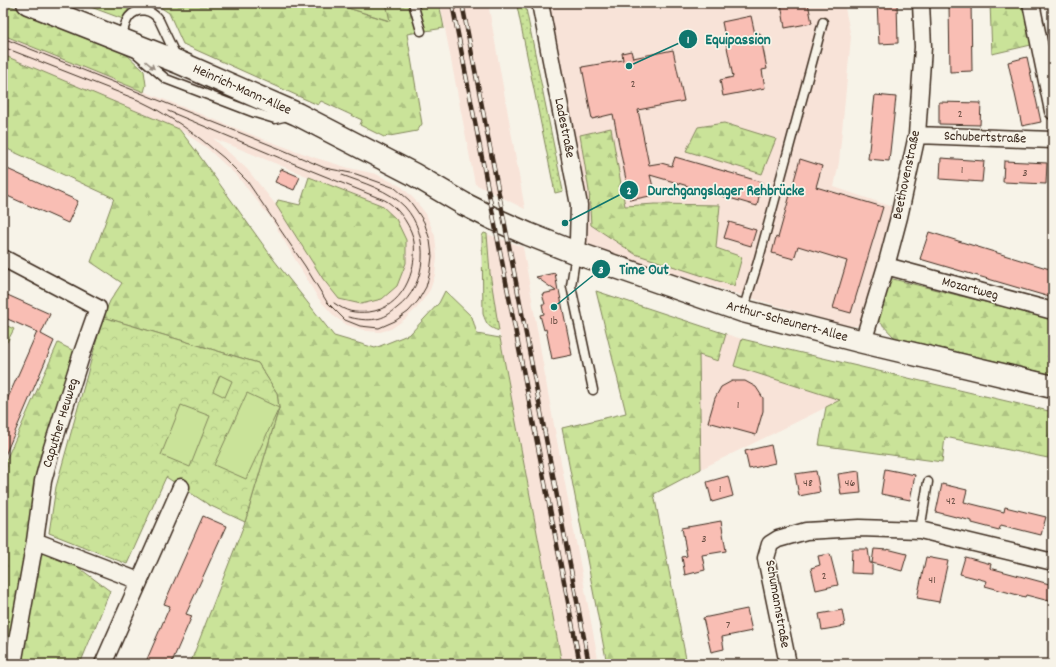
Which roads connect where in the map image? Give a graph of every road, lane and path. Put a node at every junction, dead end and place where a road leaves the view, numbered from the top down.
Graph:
1 (28, 3) edge
2 (413, 3) edge
3 (540, 3) edge
4 (921, 3) edge
5 (1031, 3) edge
6 (822, 22) dead end
7 (421, 31) dead end
8 (120, 40) junction
9 (178, 62) junction
10 (1053, 111) edge
11 (297, 114) junction
12 (917, 135) junction
13 (1053, 140) edge
14 (528, 234) joint
15 (576, 253) junction
16 (3, 258) edge
17 (886, 266) junction
18 (743, 311) junction
19 (1053, 311) edge
20 (863, 342) junction
21 (1053, 387) edge
22 (593, 390) dead end
23 (928, 482) dead end
24 (181, 487) dead end
25 (920, 530) junction
26 (35, 541) junction
27 (1053, 562) edge
28 (139, 582) junction
29 (12, 664) edge
30 (103, 664) edge
31 (788, 664) edge

1 - 8 main road, Heinrich-Mann-Allee
2 - 7 lane
3 - 15 street, Ladestraße
4 - 12 street, Beethovenstraße
5 - 10 street
6 - 18 lane
8 - 9 main road, Heinrich-Mann-Allee
8 - 9 lane
8 -> 11 lane
9 - 11 main road, Heinrich-Mann-Allee
11 - 14 main road, Heinrich-Mann-Allee
12 - 13 street, Schubertstraße
12 - 17 street, Beethovenstraße
14 - 15 main road, Arthur-Scheunert-Allee
15 - 18 main road, Arthur-Scheunert-Allee
15 - 22 lane
16 - 26 street, Caputher Heuweg
17 - 19 street, Mozartweg
17 - 20 street, Beethovenstraße
18 - 20 main road, Arthur-Scheunert-Allee
20 - 21 main road, Arthur-Scheunert-Allee
23 - 25 lane
24 - 28 street
25 - 27 street
25 - 31 street, Schumannstraße
26 - 28 street
26 - 29 street, Caputher Heuweg
28 - 30 street

